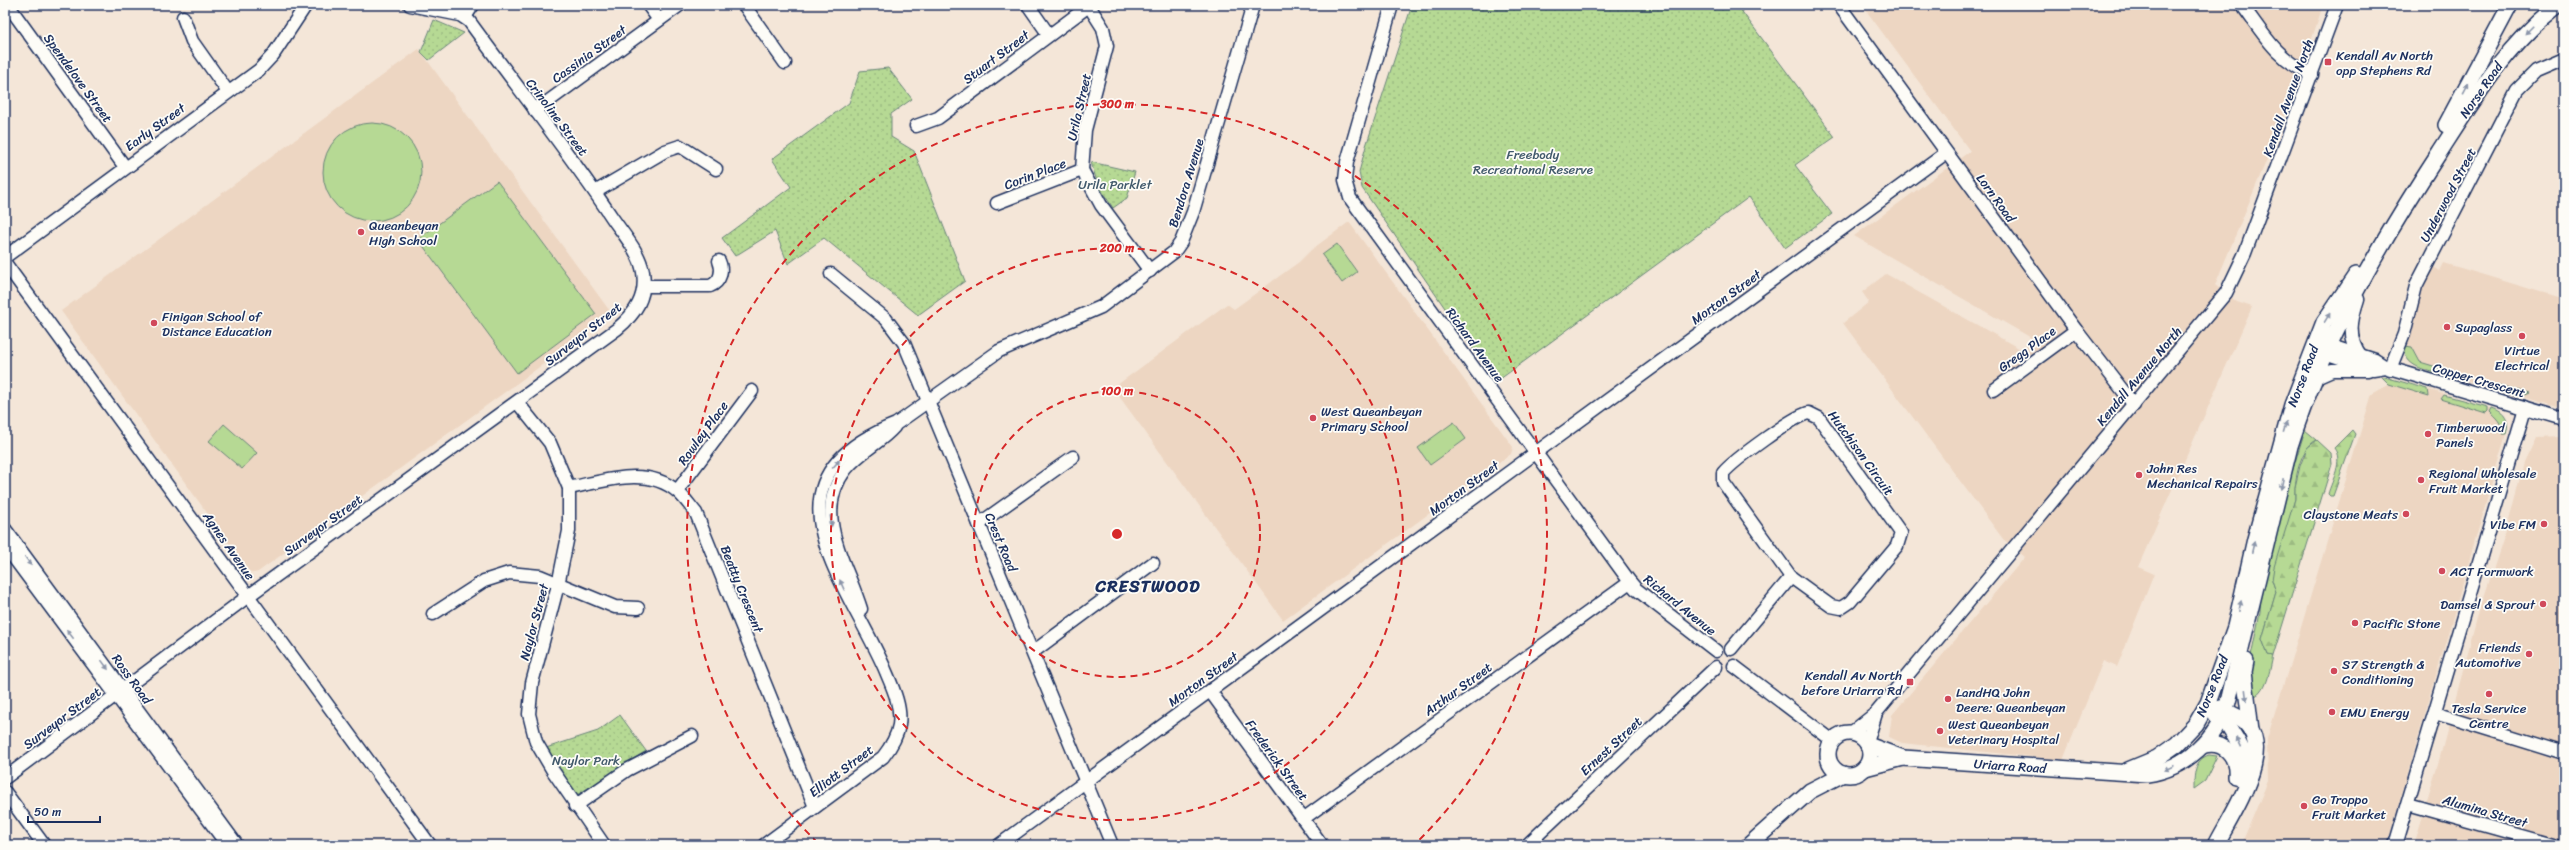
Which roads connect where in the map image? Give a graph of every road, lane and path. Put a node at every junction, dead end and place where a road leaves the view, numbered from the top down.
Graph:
1 (8, 5) edge
2 (306, 5) edge
3 (410, 5) edge
4 (473, 5) edge
5 (648, 5) edge
6 (680, 5) edge
7 (744, 5) edge
8 (1028, 5) edge
9 (1090, 5) edge
10 (1253, 5) edge
11 (1392, 5) edge
12 (1839, 5) edge
13 (2242, 5) edge
14 (2337, 5) edge
15 (2510, 5) edge
16 (2558, 5) edge
17 (183, 17) dead end
18 (465, 17) junction
19 (659, 20) junction
20 (1049, 35) junction
21 (2564, 59) edge
22 (785, 63) dead end
23 (2312, 75) junction
24 (228, 92) junction
25 (535, 111) junction
26 (916, 126) dead end
27 (1946, 153) junction
28 (125, 167) junction
29 (716, 169) dead end
30 (1082, 170) junction
31 (2416, 185) junction
32 (595, 192) junction
33 (997, 203) dead end
34 (2395, 220) junction
35 (5, 257) edge
36 (719, 261) dead end
37 (5, 263) edge
38 (1150, 271) junction
39 (831, 274) dead end
40 (2365, 277) junction
41 (644, 286) junction
42 (2076, 330) junction
43 (2321, 347) junction
44 (2362, 356) junction
45 (2388, 368) junction
46 (2373, 369) junction
47 (2314, 378) junction
48 (1994, 390) dead end
49 (752, 391) dead end
50 (517, 402) junction
51 (929, 402) junction
52 (2134, 405) junction
53 (2525, 408) junction
54 (2564, 420) edge
55 (1536, 453) junction
56 (1073, 457) dead end
57 (569, 488) junction
58 (677, 492) junction
59 (979, 524) junction
60 (5, 529) edge
61 (5, 546) edge
62 (1153, 563) dead end
63 (1791, 577) junction
64 (1630, 582) junction
65 (558, 585) junction
66 (2256, 588) junction
67 (248, 597) junction
68 (638, 608) dead end
69 (433, 614) dead end
70 (2235, 627) junction
71 (1731, 649) junction
72 (1716, 651) junction
73 (1033, 652) junction
74 (1734, 666) junction
75 (1716, 667) junction
76 (1210, 691) junction
77 (119, 692) junction
78 (1876, 713) junction
79 (2434, 713) junction
80 (2223, 715) junction
81 (1851, 733) junction
82 (2251, 733) junction
83 (692, 736) dead end
84 (1833, 741) junction
85 (1868, 744) junction
86 (2202, 746) junction
87 (2564, 753) edge
88 (1903, 758) junction
89 (1829, 760) junction
90 (2145, 763) junction
91 (1865, 768) junction
92 (2111, 773) junction
93 (1843, 774) junction
94 (5, 778) edge
95 (1085, 782) junction
96 (1810, 791) junction
97 (5, 792) edge
98 (2408, 804) junction
99 (575, 806) junction
100 (2231, 806) junction
101 (815, 807) junction
102 (1303, 819) junction
103 (2224, 828) junction
104 (44, 845) edge
105 (227, 845) edge
106 (237, 845) edge
107 (430, 845) edge
108 (604, 845) edge
109 (764, 845) edge
110 (999, 845) edge
111 (1112, 845) edge
112 (1322, 845) edge
113 (1526, 845) edge
114 (1749, 845) edge
115 (2216, 845) edge
116 (2396, 845) edge
117 (2554, 845) edge

1 - 28 street, Spendelove Street
2 - 24 street, Early Street
3 - 18 street
4 - 18 street
5 - 19 street
6 - 19 street, Cassinia Street
7 - 22 street
8 - 20 street
9 - 20 street, Stuart Street
9 - 30 street, Urila Street
10 - 38 street, Bendora Avenue
11 - 55 street, Richard Avenue
12 - 27 street, Lorn Road
13 - 23 street
14 - 23 street, Kendall Avenue North
31 -> 15 main road, Norse Road
16 -> 31 main road, Norse Road
17 - 24 street
18 - 25 street, Crinoline Street
19 - 25 street, Cassinia Street
20 - 26 street, Stuart Street
21 - 45 street, Underwood Street
23 - 52 street, Kendall Avenue North
24 - 28 street, Early Street
25 - 32 street, Crinoline Street
27 - 42 street, Lorn Road
27 - 55 street, Morton Street
28 - 35 street, Early Street
29 - 32 street
30 - 33 street, Corin Place
30 - 38 street
31 - 34 main road, Norse Road
32 - 41 street, Crinoline Street
34 - 40 main road, Norse Road
43 -> 34 main road, Norse Road
36 - 41 street
37 - 67 street, Agnes Avenue
38 - 51 street, Bendora Avenue
39 - 51 street, Crest Road
40 - 43 main road, Norse Road
40 - 44 street
41 - 50 street, Surveyor Street
42 - 48 street, Gregg Place
42 - 52 street, Lorn Road
43 - 44 street, Copper Crescent
43 - 46 street, Copper Crescent
43 - 47 main road, Norse Road
70 -> 43 main road, Norse Road
44 - 45 street, Copper Crescent
45 - 46 street, Copper Crescent
45 - 53 street, Copper Crescent
46 - 47 street
47 -> 66 main road, Norse Road
49 - 58 street, Rowley Place
50 - 57 street, Naylor Street
50 - 67 street, Surveyor Street
51 - 59 street, Crest Road
51 - 101 street, Elliott Street
52 - 78 street, Kendall Avenue North
53 - 54 street, Copper Crescent
53 - 79 street
55 - 64 street, Richard Avenue
55 - 76 street, Morton Street
56 - 59 street
57 - 58 street, Beatty Crescent
57 - 65 street, Naylor Street
58 - 101 street, Beatty Crescent
59 - 73 street, Crest Road
60 -> 77 street, Ross Road
77 -> 61 street, Ross Road
62 - 73 street
63 - 63 street, Hutchison Circuit
63 - 71 street
64 - 72 street, Richard Avenue
64 - 102 street, Arthur Street
65 - 68 street
65 - 69 street
65 - 99 street, Naylor Street
66 - 80 main road, Norse Road
66 -> 82 main road
67 - 77 street, Surveyor Street
67 - 107 street, Agnes Avenue
70 - 80 main road
70 - 90 main road, Norse Road
71 - 72 street
71 - 74 street
72 - 75 street
73 - 95 street, Crest Road
74 - 75 street
74 - 84 street
75 - 113 street, Ernest Street
76 - 95 street, Morton Street
76 - 102 street, Frederick Street
77 - 94 street, Surveyor Street
77 - 105 street, Ross Road
77 - 106 street, Ross Road
78 - 81 street, Kendall Avenue North
78 - 85 street, Kendall Avenue North
79 - 87 street
79 - 98 street
80 - 82 main road
80 - 86 main road, Norse Road
80 - 90 main road
100 -> 80 main road
81 - 84 main road
81 - 85 main road
82 - 103 main road
83 - 99 street
84 - 89 main road
85 - 88 main road, Uriarra Road
85 - 91 main road
86 -> 92 main road, Norse Road
86 - 100 main road
88 - 91 main road, Uriarra Road
88 - 92 main road, Uriarra Road
89 - 93 main road
89 - 96 main road
90 - 92 main road, Norse Road
91 - 93 main road
93 - 96 main road
95 - 110 street, Morton Street
95 - 111 street, Crest Road
96 - 114 main road
97 - 104 street
98 - 116 street
98 - 117 street, Alumina Street
99 - 108 street, Naylor Street
100 - 103 main road
101 - 109 street, Elliott Street
102 - 112 street, Frederick Street
103 - 115 main road

